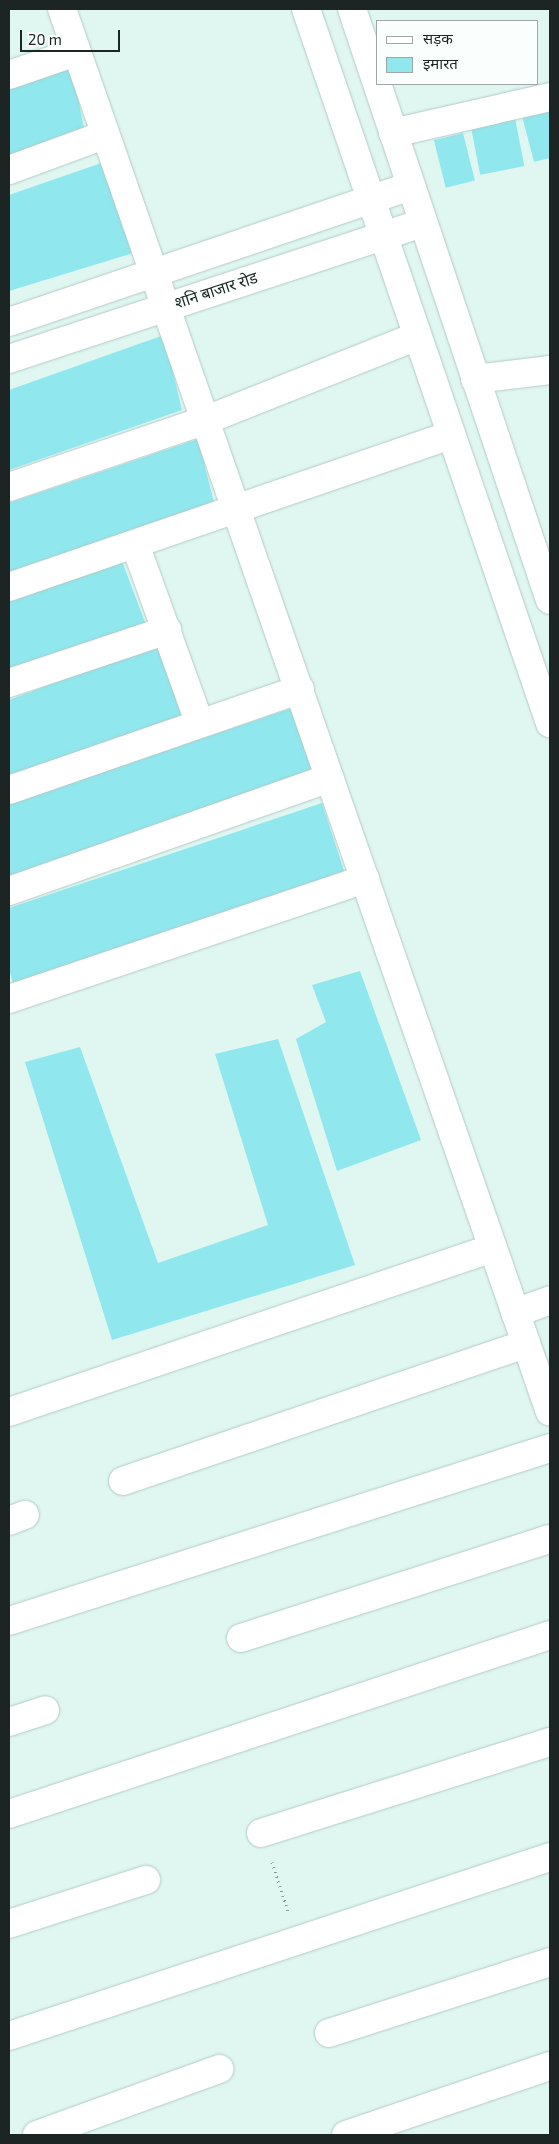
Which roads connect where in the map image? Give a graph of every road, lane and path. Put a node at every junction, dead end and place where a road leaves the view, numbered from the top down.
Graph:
1 (62, 9) edge
2 (306, 9) edge
3 (352, 9) edge
4 (76, 52) junction
5 (9, 75) edge
6 (376, 82) edge
7 (377, 85) edge
8 (550, 97) edge
9 (393, 133) junction
10 (104, 135) junction
11 (9, 170) edge
12 (411, 186) junction
13 (370, 199) junction
14 (423, 223) junction
15 (383, 236) junction
16 (154, 273) junction
17 (165, 307) junction
18 (9, 322) edge
19 (417, 336) junction
20 (9, 359) edge
21 (550, 370) edge
22 (475, 379) junction
23 (206, 420) junction
24 (451, 435) junction
25 (9, 487) edge
26 (238, 508) junction
27 (135, 544) junction
28 (9, 587) edge
29 (550, 600) edge
30 (167, 630) junction
31 (9, 683) edge
32 (300, 690) junction
33 (200, 722) junction
34 (550, 723) edge
35 (330, 778) junction
36 (9, 790) edge
37 (365, 879) junction
38 (9, 891) edge
39 (9, 999) edge
40 (493, 1248) junction
41 (550, 1300) edge
42 (515, 1313) junction
43 (526, 1344) junction
44 (9, 1412) edge
45 (550, 1412) edge
46 (550, 1448) edge
47 (123, 1480) dead end
48 (550, 1538) edge
49 (9, 1621) edge
50 (550, 1636) edge
51 (241, 1638) dead end
52 (45, 1710) dead end
53 (9, 1722) edge
54 (550, 1742) edge
55 (9, 1814) edge
56 (261, 1833) joint
57 (550, 1857) edge
58 (146, 1880) dead end
59 (9, 1924) edge
60 (299, 1940) junction
61 (550, 1962) edge
62 (329, 2033) dead end
63 (9, 2036) edge
64 (550, 2066) edge
65 (219, 2069) dead end
66 (37, 2135) edge
67 (346, 2135) edge

1 - 4 street
2 - 13 street
3 - 6 street
4 - 5 street
4 - 10 street
7 - 9 street
8 - 9 street
9 - 12 street
10 - 11 street
10 - 16 street
12 - 13 street
12 - 14 street
13 - 15 street
13 - 16 street
14 - 15 street, शनि बाजार रोड
14 - 22 street
15 - 17 street, शनि बाजार रोड
15 - 19 street
16 - 17 street
16 - 18 street
17 - 20 street, शनि बाजार रोड
17 - 23 street
19 - 23 street
19 - 24 street
21 - 22 street
22 - 29 street
23 - 25 street
23 - 26 street
24 - 26 street
24 - 34 street
26 - 27 street
26 - 32 street
27 - 28 street
27 - 30 street
30 - 31 street
30 - 33 street
32 - 33 street
32 - 35 street
33 - 36 street
35 - 37 street
35 - 38 street
37 - 39 street
37 - 40 street
40 - 42 street
40 - 44 street
41 - 42 street
42 - 43 street
43 - 45 street
43 - 47 street
46 - 49 street
48 - 51 street
50 - 55 street
52 - 53 street
54 - 56 street
56 - 60 path
57 - 60 street
58 - 59 street
60 - 63 street
61 - 62 street
64 - 67 street
65 - 66 street

